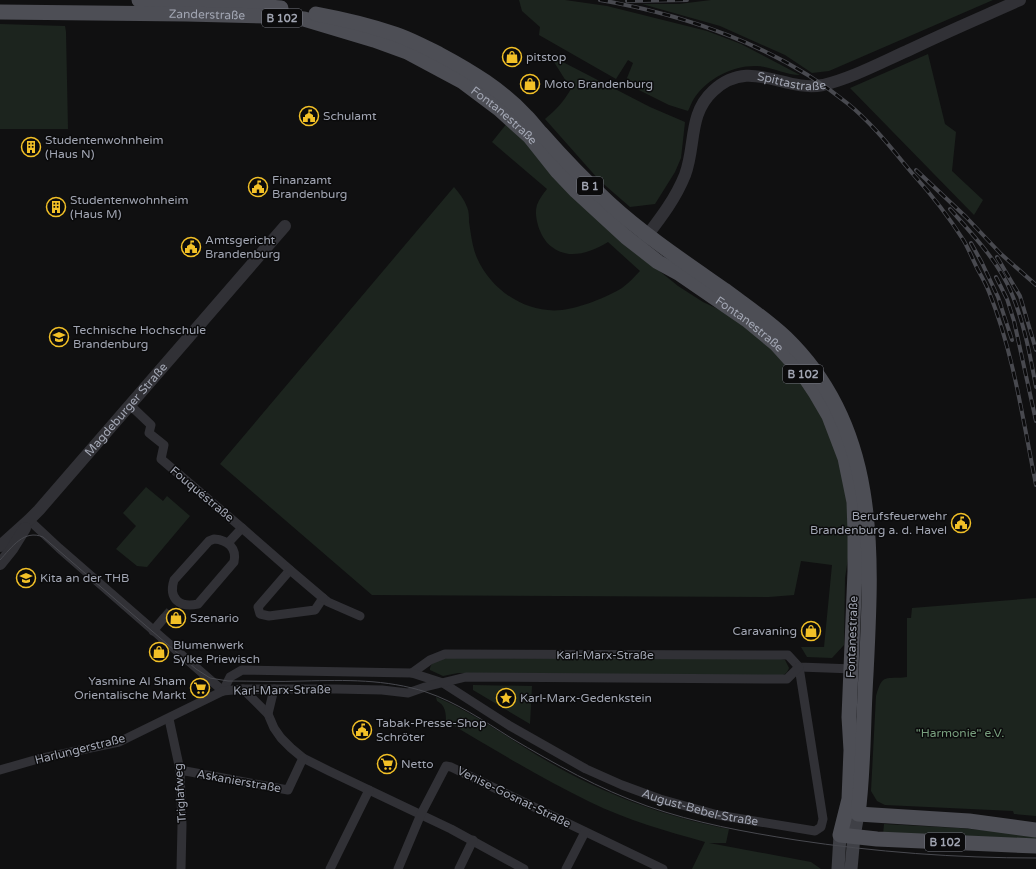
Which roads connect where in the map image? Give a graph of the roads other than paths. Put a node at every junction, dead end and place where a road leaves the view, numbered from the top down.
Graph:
1 (139, 0) edge
2 (1020, 0) edge
3 (86, 6) edge
4 (0, 12) edge
5 (374, 40) joint
6 (423, 46) joint
7 (285, 226) dead end
8 (643, 241) junction
9 (130, 405) junction
10 (29, 520) junction
11 (242, 528) junction
12 (228, 543) junction
13 (0, 546) edge
14 (0, 564) edge
15 (290, 570) junction
16 (322, 598) junction
17 (360, 616) dead end
18 (164, 618) tunnel mouth
19 (153, 631) junction
20 (799, 667) junction
21 (859, 669) junction
22 (412, 673) junction
23 (442, 683) junction
24 (243, 689) junction
25 (274, 689) junction
26 (223, 691) junction
27 (268, 714) junction
28 (169, 718) junction
29 (303, 758) junction
30 (0, 770) edge
31 (180, 770) junction
32 (369, 790) junction
33 (852, 813) junction
34 (421, 814) junction
35 (1036, 830) edge
36 (585, 832) junction
37 (847, 836) junction
38 (473, 840) junction
39 (1036, 846) edge
40 (181, 869) edge
41 (330, 869) edge
42 (398, 869) edge
43 (459, 869) edge
44 (524, 869) edge
45 (566, 869) edge
46 (663, 869) edge
47 (838, 869) edge
48 (851, 869) edge

1 - 6 main road, Zanderstraße / B 1
2 - 8 street, Spittastraße
3 - 4 main road, Zanderstraße
3 - 5 main road, Zanderstraße / B 102
5 - 8 main road, Fontanestraße / B 102
6 - 8 main road, Fontanestraße / B 1
7 - 9 street, Magdeburger Straße
8 - 21 main road, Fontanestraße / B 102
9 - 10 street, Magdeburger Straße
9 - 11 street, Fouquéstraße
10 - 13 street, Magdeburger Straße
10 - 14 street, Magdeburger Straße
10 - 19 street
11 - 12 street, Fouquéstraße
11 - 15 street, Fouquéstraße
12 - 12 street, Fouquéstraße
15 - 16 street, Fouquéstraße
15 - 16 street
16 - 17 street, Fouquéstraße
18 - 19 street
19 - 26 street
20 - 21 street
20 - 22 street, Karl-Marx-Straße
20 - 23 street, Karl-Marx-Straße
20 - 23 street, August-Bebel-Straße
21 - 33 main road, Fontanestraße / B 102
22 - 23 street, Karl-Marx-Straße
22 - 26 street, Karl-Marx-Straße
23 - 25 street, Karl-Marx-Straße
24 - 25 street, Karl-Marx-Straße
24 - 26 street, Karl-Marx-Straße
24 - 27 street
25 - 27 street
26 - 28 street, Harlungerstraße
27 - 29 street
28 - 30 street, Harlungerstraße
28 - 31 street, Triglafweg
29 - 31 street, Askanierstraße
29 - 32 street
31 - 40 street, Triglafweg
32 - 34 street
32 - 41 street
33 - 35 main road, B 102
33 - 37 main road, B 102
34 - 36 street, Venise-Gosnat-Straße
34 - 38 street
34 - 42 street, Venise-Gosnat-Straße
36 - 45 street, Venise-Gosnat-Straße
36 - 46 street, Venise-Gosnat-Straße
37 - 39 main road, B 102
37 - 47 main road
37 - 48 main road
38 - 43 street
38 - 44 street

